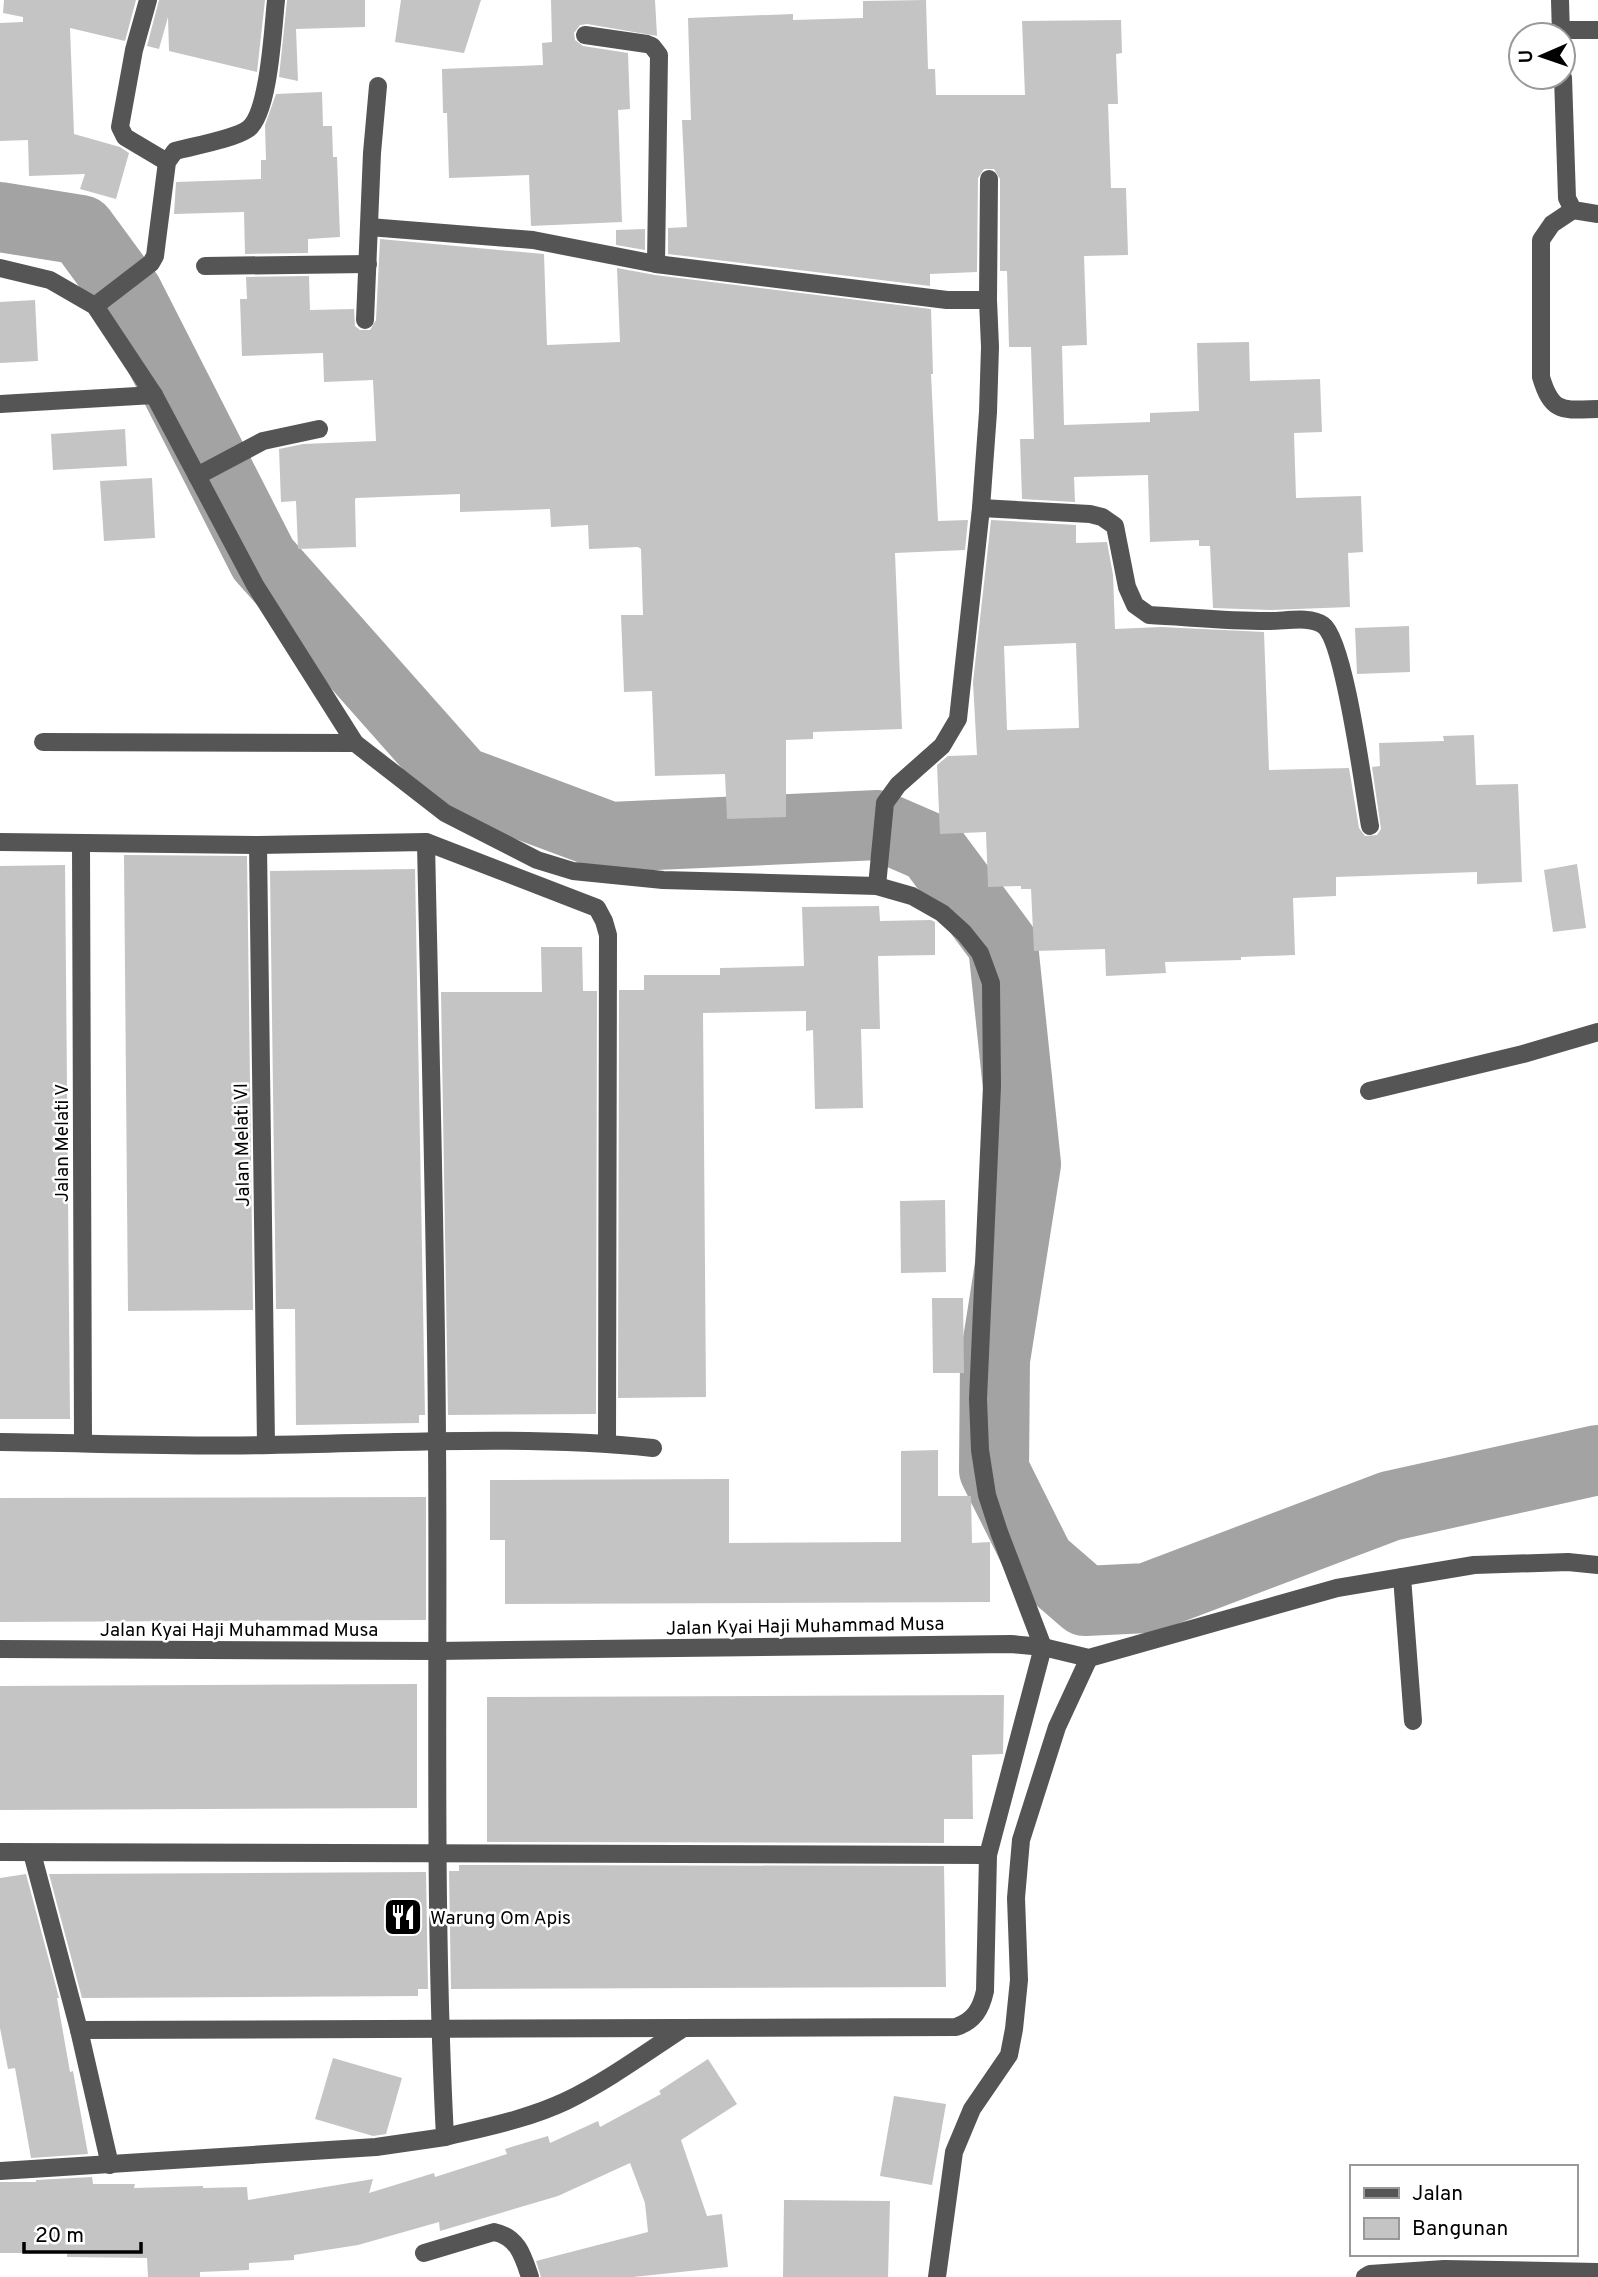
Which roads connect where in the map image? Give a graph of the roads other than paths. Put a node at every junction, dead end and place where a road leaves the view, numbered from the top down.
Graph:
1 (148, 0) edge
2 (276, 0) edge
3 (1560, 0) edge
4 (1561, 21) edge
5 (1598, 30) edge
6 (1577, 32) edge
7 (585, 34) dead end
8 (378, 86) dead end
9 (1563, 91) edge
10 (167, 162) junction
11 (989, 179) dead end
12 (1573, 210) junction
13 (1598, 214) edge
14 (369, 227) junction
15 (368, 264) junction
16 (656, 264) junction
17 (205, 266) dead end
18 (0, 268) edge
19 (988, 300) junction
20 (95, 306) junction
21 (365, 320) dead end
22 (154, 396) junction
23 (0, 404) edge
24 (1598, 409) edge
25 (319, 429) dead end
26 (203, 473) junction
27 (981, 508) junction
28 (43, 742) dead end
29 (355, 743) junction
30 (1370, 826) dead end
31 (0, 842) edge
32 (426, 842) junction
33 (81, 844) junction
34 (258, 845) junction
35 (877, 886) junction
36 (1598, 1032) edge
37 (1368, 1091) dead end
38 (0, 1442) edge
39 (437, 1442) junction
40 (83, 1443) junction
41 (607, 1443) junction
42 (266, 1445) junction
43 (653, 1448) dead end
44 (1598, 1564) edge
45 (1402, 1577) junction
46 (1043, 1647) junction
47 (0, 1649) edge
48 (436, 1651) junction
49 (1089, 1658) junction
50 (1413, 1721) dead end
51 (0, 1852) edge
52 (32, 1853) junction
53 (438, 1854) junction
54 (988, 1855) junction
55 (440, 2027) junction
56 (682, 2029) junction
57 (79, 2030) junction
58 (445, 2137) junction
59 (110, 2165) junction
60 (0, 2171) edge
61 (424, 2253) dead end
62 (1598, 2272) edge
63 (530, 2277) edge
64 (937, 2277) edge
65 (1364, 2277) edge

1 - 10 street
2 - 10 street
3 - 4 street
5 - 6 street
7 - 16 street
8 - 14 street
9 - 12 street
10 - 20 street
11 - 19 street
12 - 13 street
12 - 24 street
14 - 15 street
14 - 16 street
15 - 17 street
15 - 21 street
16 - 19 street
18 - 20 street
19 - 27 street
20 - 22 street
22 - 23 street
22 - 26 street
25 - 26 street
26 - 29 street
27 - 30 street
27 - 35 street
28 - 29 street
29 - 35 street
31 - 33 street
32 - 34 street
32 - 39 street
32 - 41 street
33 - 34 street
33 - 40 street, Jalan Melati V
34 - 42 street, Jalan Melati VI
35 - 46 street
36 - 37 street
38 - 40 street
39 - 41 street
39 - 42 street
39 - 48 street
40 - 42 street
41 - 43 street
44 - 45 street, Jalan Kyai Haji Muhammad Musa
45 - 49 street, Jalan Kyai Haji Muhammad Musa
45 - 50 street
46 - 48 street, Jalan Kyai Haji Muhammad Musa
46 - 49 street, Jalan Kyai Haji Muhammad Musa
46 - 54 street
47 - 48 street, Jalan Kyai Haji Muhammad Musa
48 - 53 street
49 - 64 street
51 - 52 street
52 - 53 street
52 - 57 street
53 - 54 street
53 - 55 street
54 - 56 street
55 - 56 street
55 - 57 street
55 - 58 street
56 - 58 street
57 - 59 street
58 - 59 street
59 - 60 street
61 - 63 street
62 - 65 street

